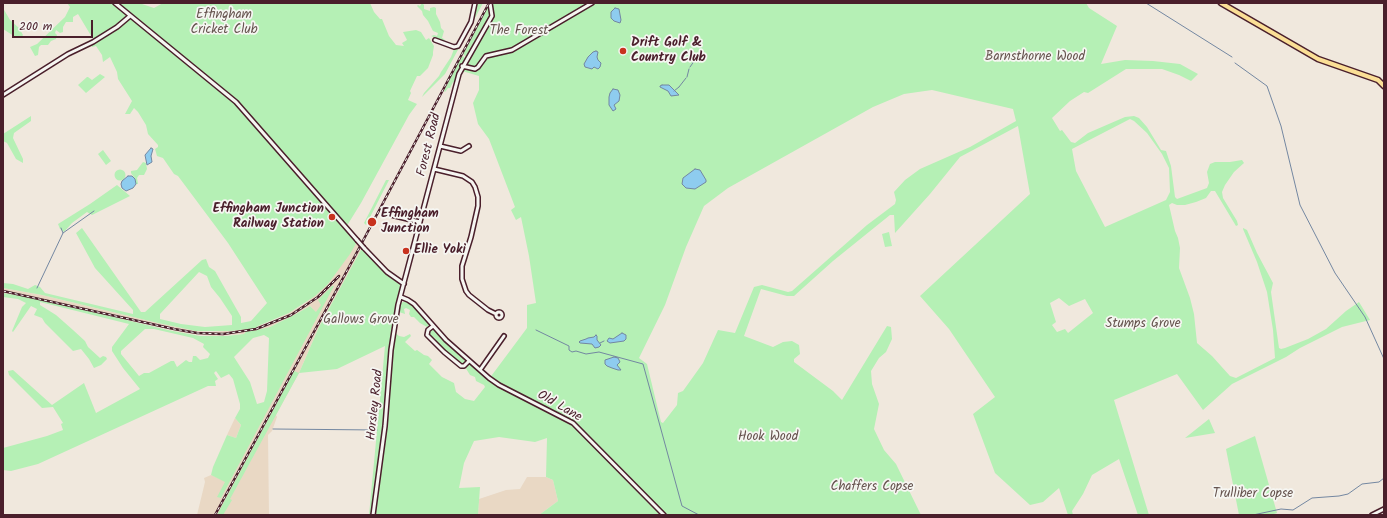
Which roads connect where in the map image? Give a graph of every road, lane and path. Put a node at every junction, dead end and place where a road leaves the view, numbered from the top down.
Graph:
1 (115, 3) edge
2 (475, 3) edge
3 (490, 3) edge
4 (592, 3) edge
5 (1221, 3) edge
6 (130, 16) junction
7 (435, 40) dead end
8 (462, 66) junction
9 (1384, 86) edge
10 (3, 95) edge
11 (440, 146) junction
12 (470, 146) dead end
13 (434, 169) junction
14 (391, 215) dead end
15 (420, 222) junction
16 (397, 280) junction
17 (405, 280) junction
18 (404, 284) junction
19 (401, 297) junction
20 (496, 314) dead end
21 (433, 326) junction
22 (504, 336) dead end
23 (469, 361) junction
24 (480, 370) junction
25 (1384, 509) edge
26 (373, 515) edge
27 (664, 515) edge
28 (1372, 515) edge

1 - 6 street
2 - 7 street
3 - 8 street, Forest Road
4 - 8 street
5 - 9 main road
6 - 10 street
6 - 16 street, bridge
8 - 11 street, Forest Road
11 - 12 street
11 - 13 street, Forest Road
13 - 15 street, Forest Road
13 - 20 street
14 - 15 street
15 - 17 street, Forest Road
16 - 17 street
16 - 18 street
17 - 18 street, Forest Road
18 - 19 street, Forest Road
19 - 21 street, Old Lane
19 - 26 street, Horsley Road
21 - 23 street, Old Lane
21 - 23 street
22 - 24 street
23 - 24 street, Old Lane
24 - 27 street, Old Lane
25 - 28 street

